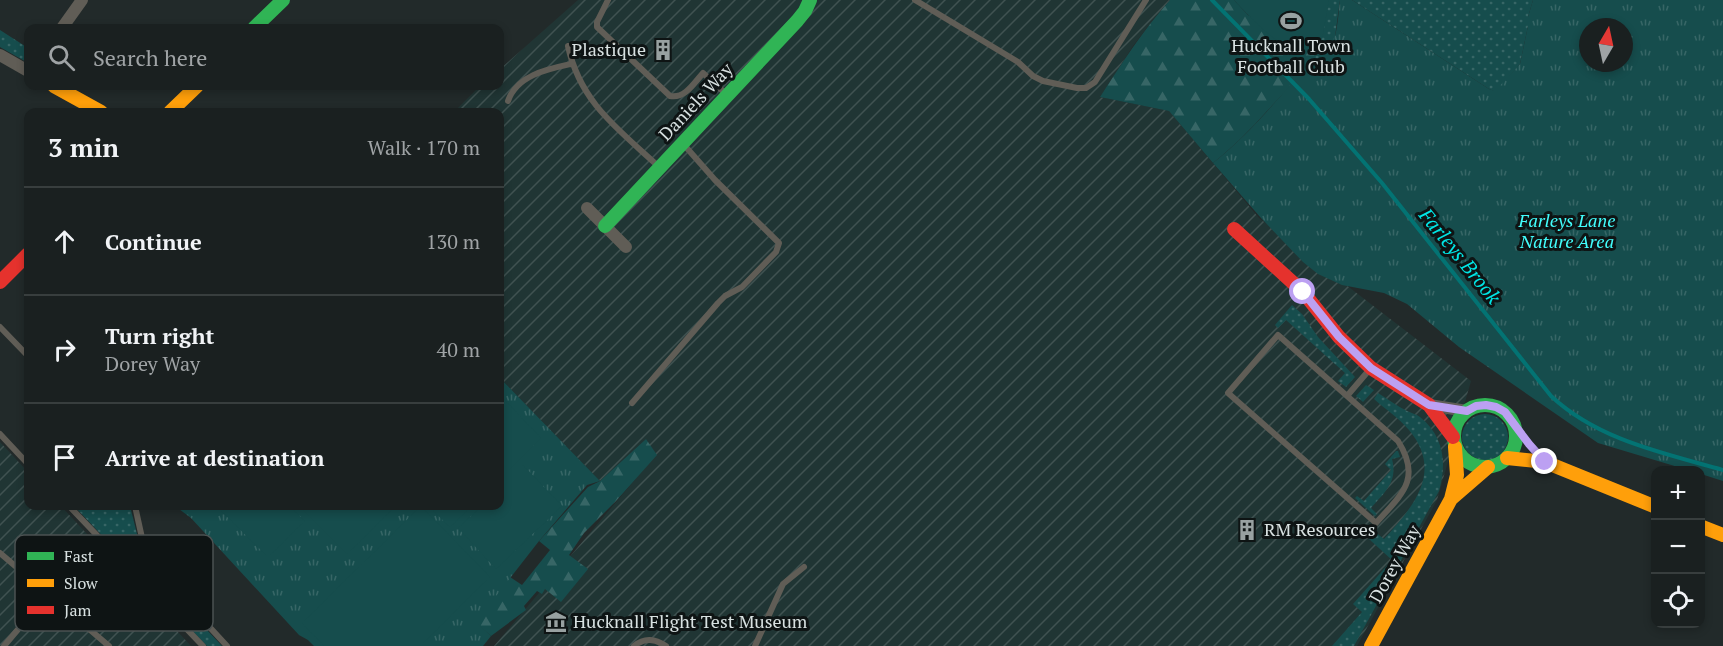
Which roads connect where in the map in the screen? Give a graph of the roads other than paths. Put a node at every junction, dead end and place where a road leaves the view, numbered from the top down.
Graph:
1 (82, 0) edge
2 (283, 0) edge
3 (608, 0) edge
4 (810, 0) edge
5 (915, 0) edge
6 (1146, 0) edge
7 (65, 24) edge
8 (258, 24) edge
9 (568, 46) dead end
10 (0, 55) edge
11 (572, 64) junction
12 (24, 69) edge
13 (61, 90) edge
14 (193, 90) edge
15 (728, 95) junction
16 (508, 101) dead end
17 (94, 108) edge
18 (174, 108) edge
19 (682, 143) junction
20 (660, 167) junction
21 (587, 208) dead end
22 (605, 226) junction
23 (1234, 229) dead end
24 (626, 247) dead end
25 (24, 258) edge
26 (0, 282) edge
27 (0, 327) edge
28 (24, 352) edge
29 (1371, 368) junction
30 (1347, 396) junction
31 (632, 402) dead end
32 (1429, 405) junction
33 (1467, 411) junction
34 (1511, 420) junction
35 (0, 434) edge
36 (1454, 442) junction
37 (1507, 458) junction
38 (24, 460) edge
39 (1545, 462) junction
40 (1488, 467) junction
41 (1451, 499) junction
42 (1651, 505) edge
43 (73, 510) edge
44 (136, 510) edge
45 (1705, 528) edge
46 (97, 535) edge
47 (141, 535) edge
48 (1723, 535) edge
49 (0, 553) edge
50 (15, 566) edge
51 (804, 567) dead end
52 (17, 631) edge
53 (91, 631) edge
54 (189, 631) edge
55 (213, 631) edge
56 (4, 646) edge
57 (109, 646) edge
58 (203, 646) edge
59 (227, 646) edge
60 (634, 646) edge
61 (666, 646) edge
62 (755, 646) edge
63 (1371, 646) edge

1 - 7 street
2 - 8 street
3 - 15 lane
4 - 15 street, Daniels Way
5 - 6 lane
9 - 11 lane
10 - 12 street
11 - 16 lane
11 - 20 lane
13 - 17 street
14 - 18 street
15 - 19 street, Daniels Way
19 - 20 street, Daniels Way
19 - 31 lane
20 - 22 street, Daniels Way
21 - 22 street
22 - 24 street
23 - 29 street
25 - 26 street
27 - 28 lane
29 - 30 lane
29 - 32 street
30 - 30 lane
32 - 33 street
32 - 36 street
33 - 34 street
33 - 36 street
34 - 37 street
34 - 39 street
35 - 38 lane
36 - 40 street
36 - 41 street, Dorey Way
37 - 39 street
37 - 40 street
39 - 42 street
40 - 41 street, Dorey Way
41 - 63 street, Dorey Way
43 - 46 lane
44 - 47 lane
45 - 48 street
49 - 50 lane
51 - 62 lane
52 - 56 lane
53 - 57 lane
54 - 58 lane
55 - 59 lane
60 - 61 lane

